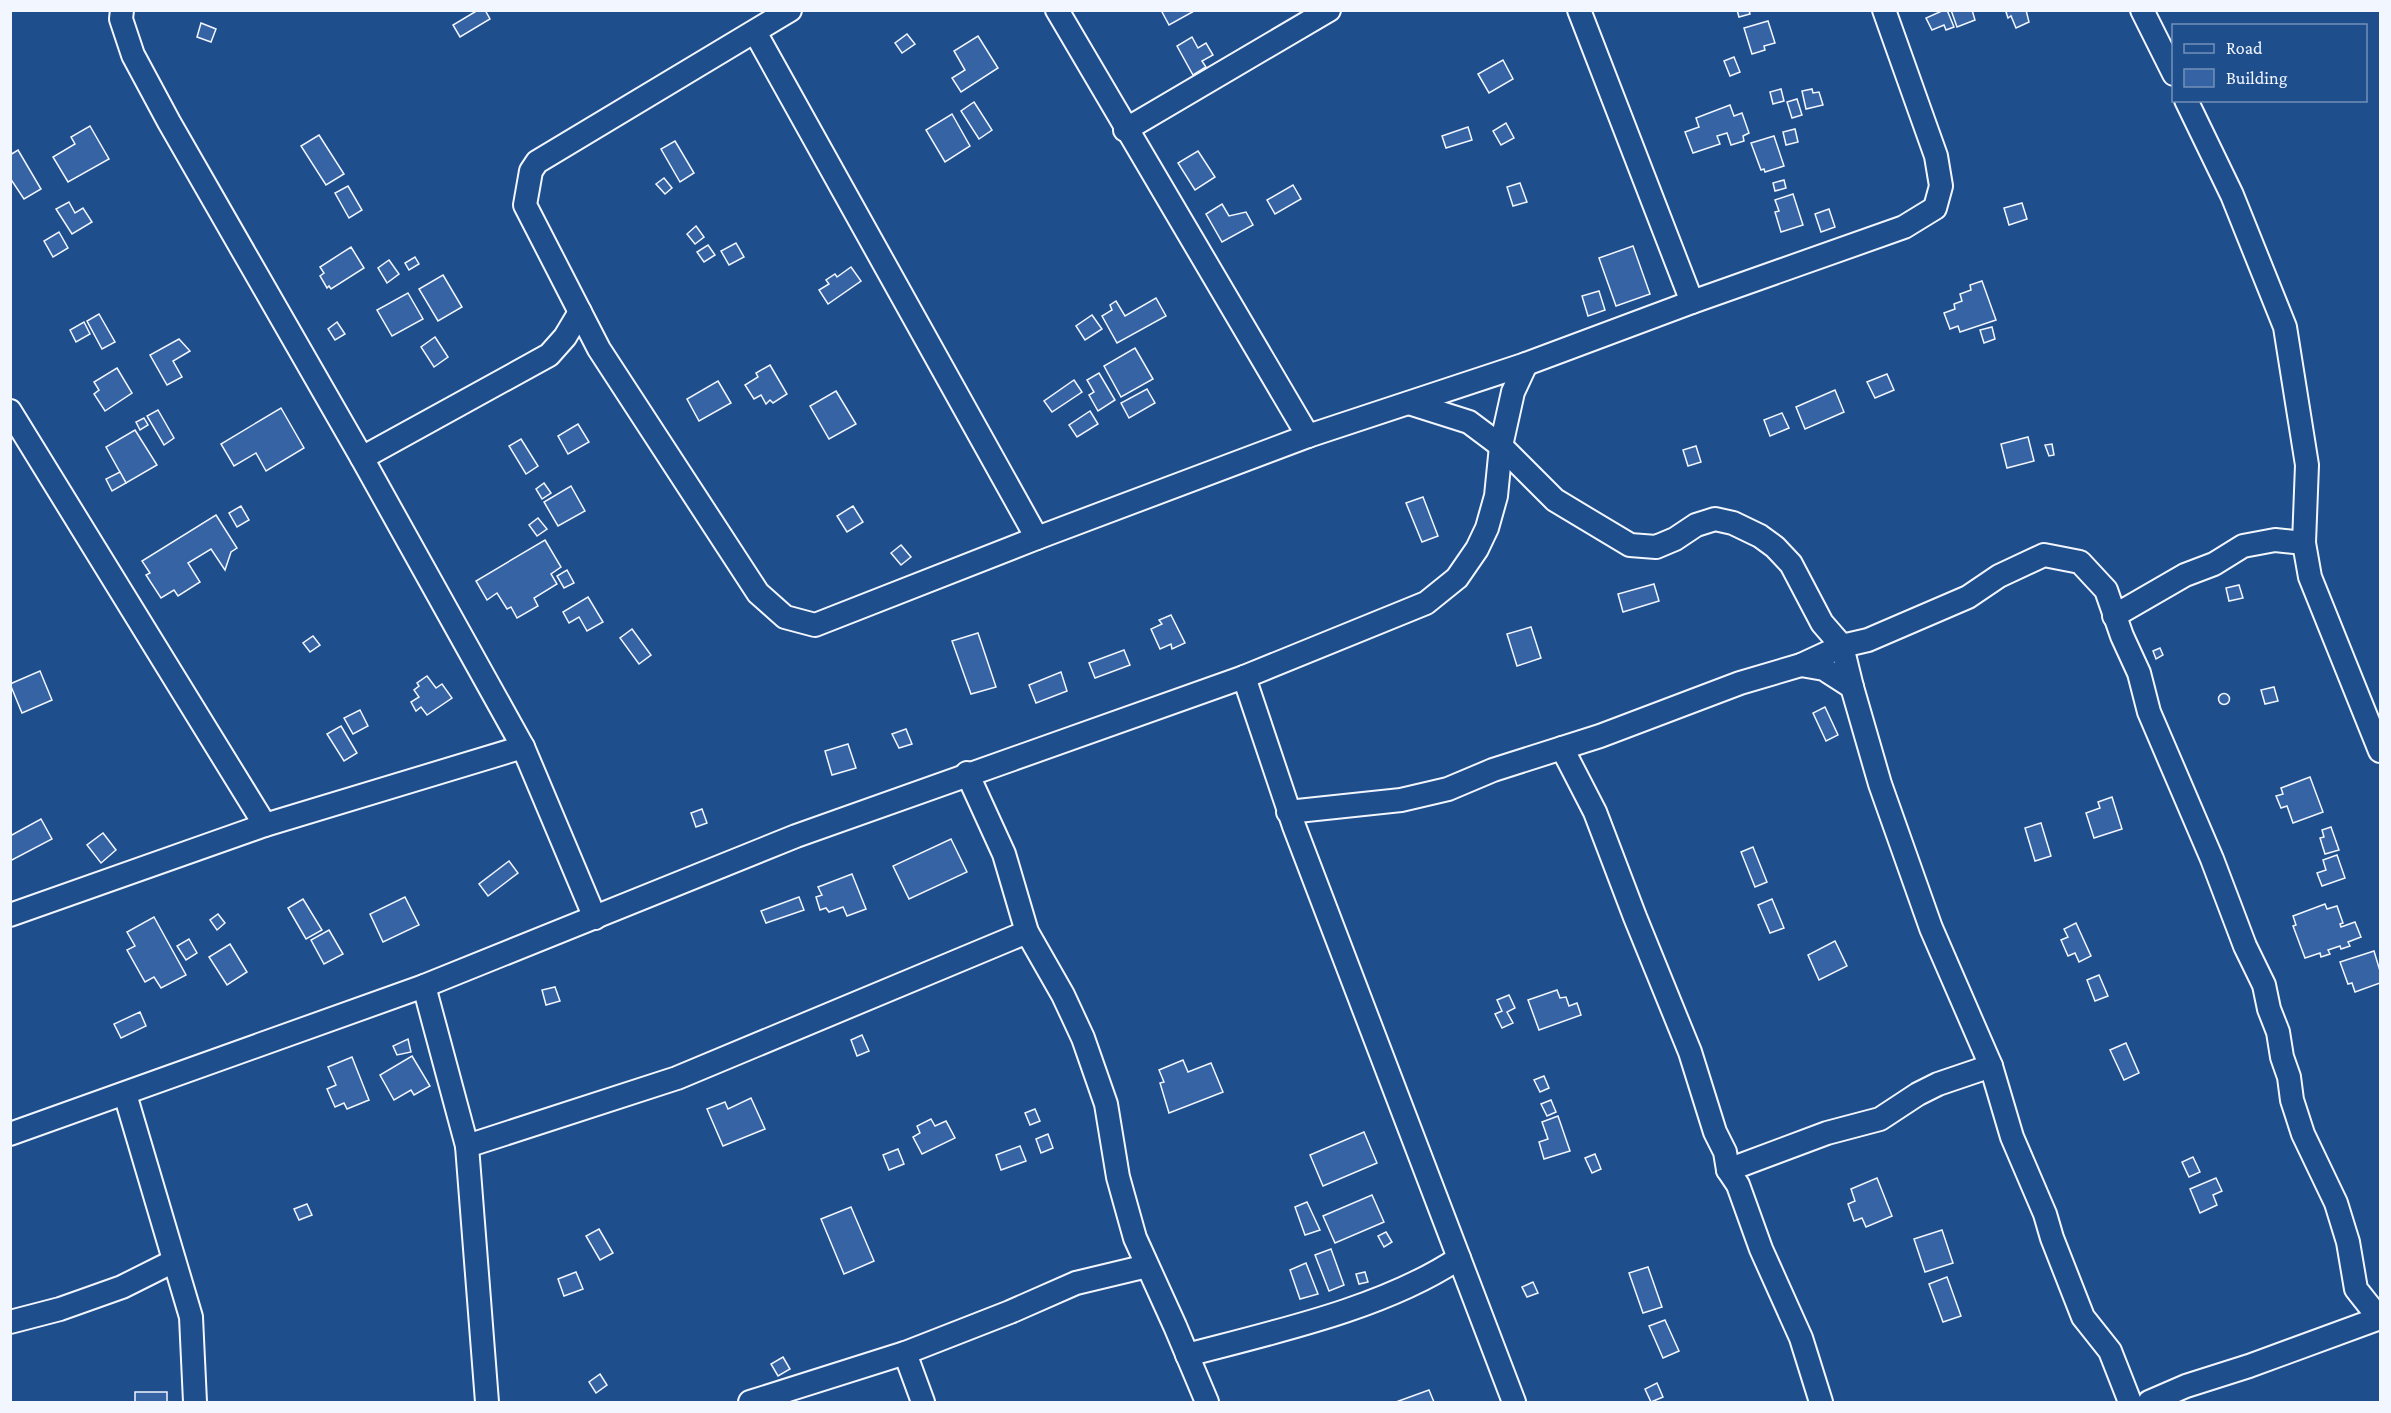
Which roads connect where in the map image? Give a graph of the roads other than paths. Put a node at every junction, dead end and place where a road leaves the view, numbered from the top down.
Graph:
1 (122, 10) edge
2 (790, 10) edge
3 (1057, 10) edge
4 (1329, 10) edge
5 (1579, 10) edge
6 (1884, 10) edge
7 (2142, 10) edge
8 (755, 32) junction
9 (2172, 70) edge
10 (2188, 102) edge
11 (1125, 130) junction
12 (1692, 302) junction
13 (580, 312) junction
14 (1526, 364) junction
15 (1409, 403) junction
16 (14, 423) edge
17 (1308, 436) junction
18 (1501, 446) junction
19 (362, 458) junction
20 (1037, 538) junction
21 (2304, 543) junction
22 (2114, 616) junction
23 (1842, 646) junction
24 (1802, 665) junction
25 (1244, 676) junction
26 (1852, 687) junction
27 (523, 747) junction
28 (1562, 748) junction
29 (2380, 751) edge
30 (967, 773) junction
31 (1288, 812) junction
32 (265, 825) junction
33 (10, 915) edge
34 (595, 918) junction
35 (1027, 932) junction
36 (424, 986) junction
37 (1991, 1066) junction
38 (125, 1094) junction
39 (10, 1134) edge
40 (467, 1146) junction
41 (1728, 1170) junction
42 (1459, 1258) junction
43 (174, 1260) junction
44 (1147, 1266) junction
45 (2380, 1318) edge
46 (10, 1322) edge
47 (905, 1353) junction
48 (1187, 1355) junction
49 (195, 1402) edge
50 (487, 1402) edge
51 (750, 1402) edge
52 (923, 1402) edge
53 (1207, 1402) edge
54 (1514, 1402) edge
55 (1821, 1402) edge
56 (2130, 1402) edge
57 (2149, 1402) edge

1 - 19 street
2 - 8 street
3 - 11 street
4 - 11 street
5 - 12 street
6 - 12 street
7 - 9 street
8 - 13 street
8 - 20 street
10 - 21 street
11 - 17 street
12 - 14 street
13 - 19 street
13 - 20 street
14 - 15 street
14 - 18 street
15 - 17 street
15 - 18 street
16 - 32 street
17 - 20 street
18 - 23 street
18 - 25 street
19 - 27 street
21 - 22 street
21 - 29 street
22 - 23 street
22 - 45 street
23 - 24 street
23 - 26 street
24 - 26 street
24 - 28 street
25 - 30 street
25 - 31 street
26 - 37 street
27 - 32 street
27 - 34 street
28 - 31 street
28 - 41 street
30 - 34 street
30 - 35 street
31 - 42 street
32 - 33 street
34 - 36 street
35 - 40 street
35 - 44 street
36 - 38 street
36 - 40 street
37 - 41 street
37 - 56 street
38 - 39 street
38 - 43 street
40 - 50 street
41 - 55 street
42 - 48 street
42 - 54 street
43 - 46 street
43 - 49 street
44 - 47 street
44 - 48 street
45 - 57 street
47 - 51 street
47 - 52 street
48 - 53 street

